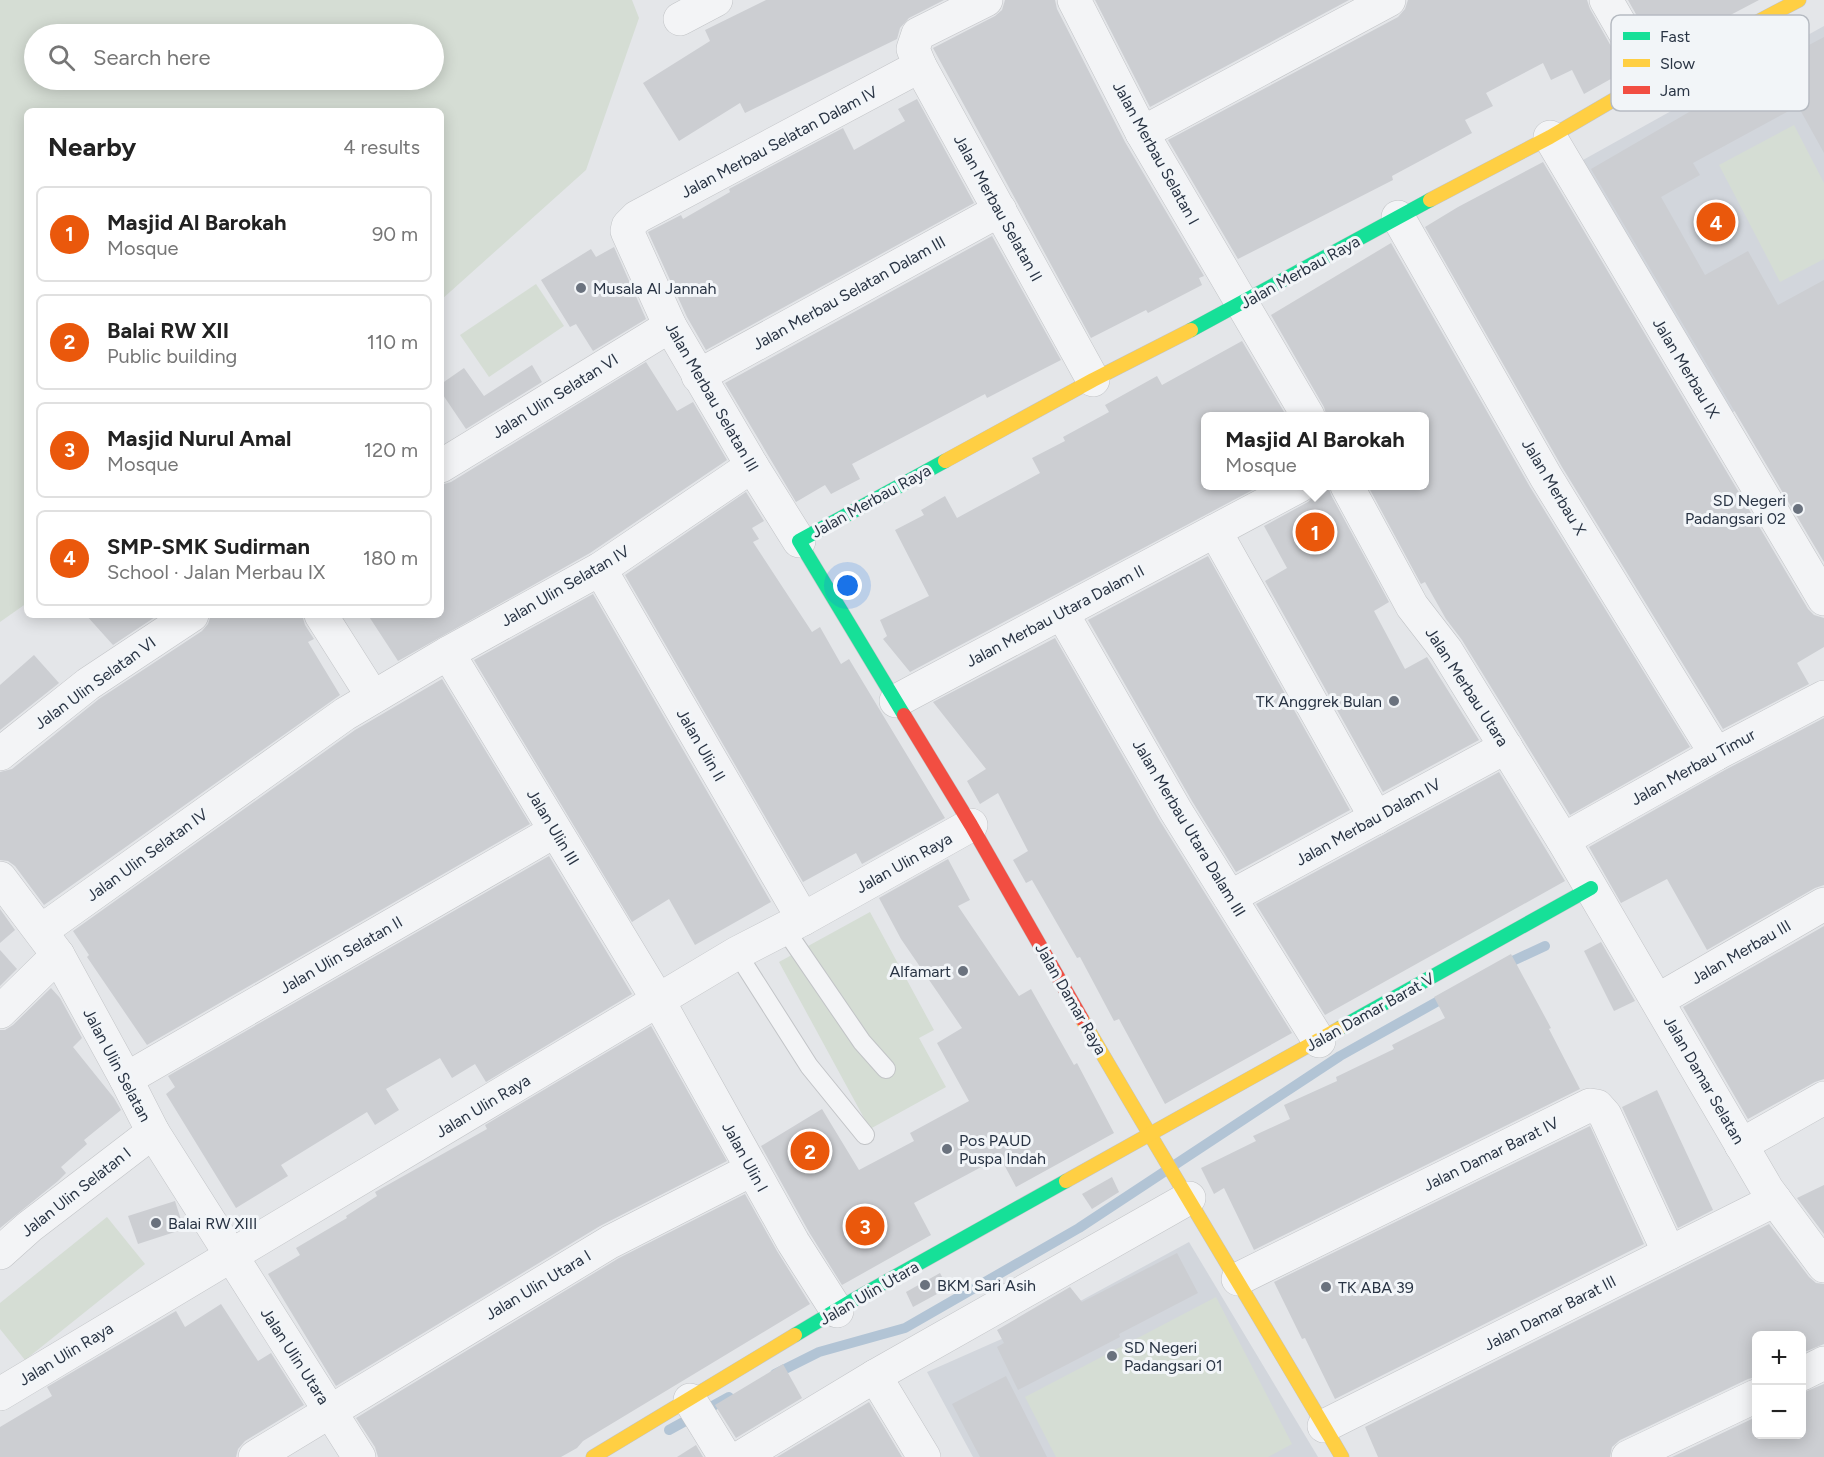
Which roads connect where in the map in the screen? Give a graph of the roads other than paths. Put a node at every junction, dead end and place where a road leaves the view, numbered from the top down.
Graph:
1 (716, 0) edge
2 (986, 0) edge
3 (1074, 0) edge
4 (1389, 0) edge
5 (1606, 0) edge
6 (1798, 0) edge
7 (1615, 15) edge
8 (1770, 15) edge
9 (680, 19) dead end
10 (919, 50) junction
11 (1611, 101) edge
12 (1142, 133) junction
13 (1550, 137) junction
14 (1000, 210) junction
15 (637, 217) joint
16 (1398, 217) junction
17 (1243, 303) junction
18 (670, 326) junction
19 (698, 376) junction
20 (1093, 380) junction
21 (1305, 412) edge
22 (444, 464) edge
23 (752, 466) junction
24 (1292, 490) edge
25 (1349, 490) edge
26 (1215, 531) junction
27 (799, 541) junction
28 (600, 569) junction
29 (1824, 599) edge
30 (1062, 613) junction
31 (187, 618) edge
32 (323, 618) edge
33 (448, 653) junction
34 (373, 697) junction
35 (1824, 697) edge
36 (896, 701) junction
37 (1506, 747) junction
38 (0, 754) edge
39 (1716, 754) junction
40 (1376, 818) junction
41 (970, 825) junction
42 (555, 831) junction
43 (1563, 840) junction
44 (0, 878) edge
45 (1591, 888) junction
46 (1230, 897) junction
47 (1824, 904) edge
48 (793, 924) junction
49 (50, 943) junction
50 (737, 953) junction
51 (658, 1000) junction
52 (1658, 1000) junction
53 (0, 1012) edge
54 (1319, 1041) junction
55 (886, 1069) dead end
56 (126, 1079) junction
57 (1824, 1098) edge
58 (153, 1132) junction
59 (865, 1135) dead end
60 (1150, 1136) junction
61 (1741, 1145) junction
62 (751, 1170) junction
63 (1183, 1189) junction
64 (1775, 1200) junction
65 (0, 1253) edge
66 (1669, 1253) junction
67 (231, 1255) junction
68 (1824, 1266) edge
69 (1238, 1279) junction
70 (837, 1311) junction
71 (1824, 1363) edge
72 (1806, 1372) edge
73 (875, 1376) junction
74 (0, 1394) edge
75 (1752, 1397) edge
76 (696, 1410) junction
77 (331, 1411) junction
78 (1324, 1426) junction
79 (255, 1457) edge
80 (359, 1457) edge
81 (593, 1457) edge
82 (725, 1457) edge
83 (741, 1457) edge
84 (924, 1457) edge
85 (1342, 1457) edge
86 (1628, 1457) edge

1 - 9 street
2 - 10 street
3 - 12 street, Jalan Merbau Selatan I
4 - 12 street
5 - 7 street
6 - 8 street, Jalan Merbau Raya
10 - 14 street, Jalan Merbau Selatan II
10 - 15 street, Jalan Merbau Selatan Dalam IV
11 - 13 street, Jalan Merbau Raya
12 - 17 street, Jalan Merbau Selatan I
13 - 16 street, Jalan Merbau Raya
13 - 29 street, Jalan Merbau IX
14 - 19 street, Jalan Merbau Selatan Dalam III
14 - 20 street, Jalan Merbau Selatan II
15 - 18 street, Jalan Merbau Selatan III
16 - 17 street, Jalan Merbau Raya
16 - 39 street, Jalan Merbau X
17 - 20 street, Jalan Merbau Raya
17 - 21 street
18 - 19 street, Jalan Merbau Selatan III
18 - 22 street, Jalan Ulin Selatan VI
19 - 23 street, Jalan Merbau Selatan III
20 - 27 street, Jalan Merbau Raya
23 - 27 street, Jalan Merbau Selatan III
23 - 28 street, Jalan Ulin Selatan IV
24 - 26 street, Jalan Merbau Utara Dalam II
25 - 37 street, Jalan Merbau Utara
26 - 30 street, Jalan Merbau Utara Dalam II
26 - 40 street
27 - 36 street, Jalan Damar Raya
28 - 33 street, Jalan Ulin Selatan IV
28 - 48 street, Jalan Ulin II
30 - 36 street, Jalan Merbau Utara Dalam II
30 - 46 street, Jalan Merbau Utara Dalam III
31 - 38 street, Jalan Ulin Selatan VI
32 - 34 street
33 - 34 street, Jalan Ulin Selatan IV
33 - 42 street, Jalan Ulin III
34 - 49 street, Jalan Ulin Selatan IV
35 - 39 street, Jalan Merbau Timur
36 - 41 street, Jalan Damar Raya
37 - 40 street, Jalan Merbau Dalam IV
37 - 43 street, Jalan Merbau Utara
39 - 43 street, Jalan Merbau Timur
40 - 46 street, Jalan Merbau Dalam IV
41 - 48 street, Jalan Ulin Raya
41 - 60 street, Jalan Damar Raya
42 - 51 street, Jalan Ulin III
42 - 56 street, Jalan Ulin Selatan II
43 - 45 street, Jalan Merbau Utara
44 - 49 street, Jalan Ulin Selatan
45 - 52 street, Jalan Damar Selatan
45 - 54 street, Jalan Damar Barat V
46 - 54 street, Jalan Merbau Utara Dalam III
47 - 52 street, Jalan Merbau III
48 - 50 street, Jalan Ulin Raya
48 - 55 lane
49 - 53 street, Jalan Ulin Selatan IV
49 - 56 street, Jalan Ulin Selatan
50 - 51 street, Jalan Ulin Raya
50 - 59 lane
51 - 62 street, Jalan Ulin I
51 - 67 street, Jalan Ulin Raya
52 - 61 street, Jalan Damar Selatan
54 - 60 street, Jalan Damar Barat V
56 - 58 street, Jalan Ulin Selatan
57 - 61 street
58 - 65 street, Jalan Ulin Selatan I
58 - 67 street, Jalan Ulin Selatan
60 - 63 street, Jalan Damar Raya
60 - 70 street, Jalan Ulin Utara
61 - 64 street, Jalan Damar Selatan
62 - 70 street, Jalan Ulin I
62 - 77 street, Jalan Ulin Utara I
63 - 69 street, Jalan Damar Raya
63 - 73 street
64 - 66 street, Jalan Damar Barat III
64 - 68 street, Jalan Damar Selatan
66 - 69 street, Jalan Damar Barat IV
66 - 78 street, Jalan Damar Barat III
67 - 74 street, Jalan Ulin Raya
67 - 77 street, Jalan Ulin Utara
69 - 78 street, Jalan Damar Raya
70 - 76 street, Jalan Ulin Utara
71 - 72 street
73 - 83 street
73 - 84 street
75 - 86 street
76 - 81 street, Jalan Ulin Utara
76 - 82 street
77 - 79 street, Jalan Ulin Utara I
77 - 80 street, Jalan Ulin Utara
78 - 85 street, Jalan Damar Raya

